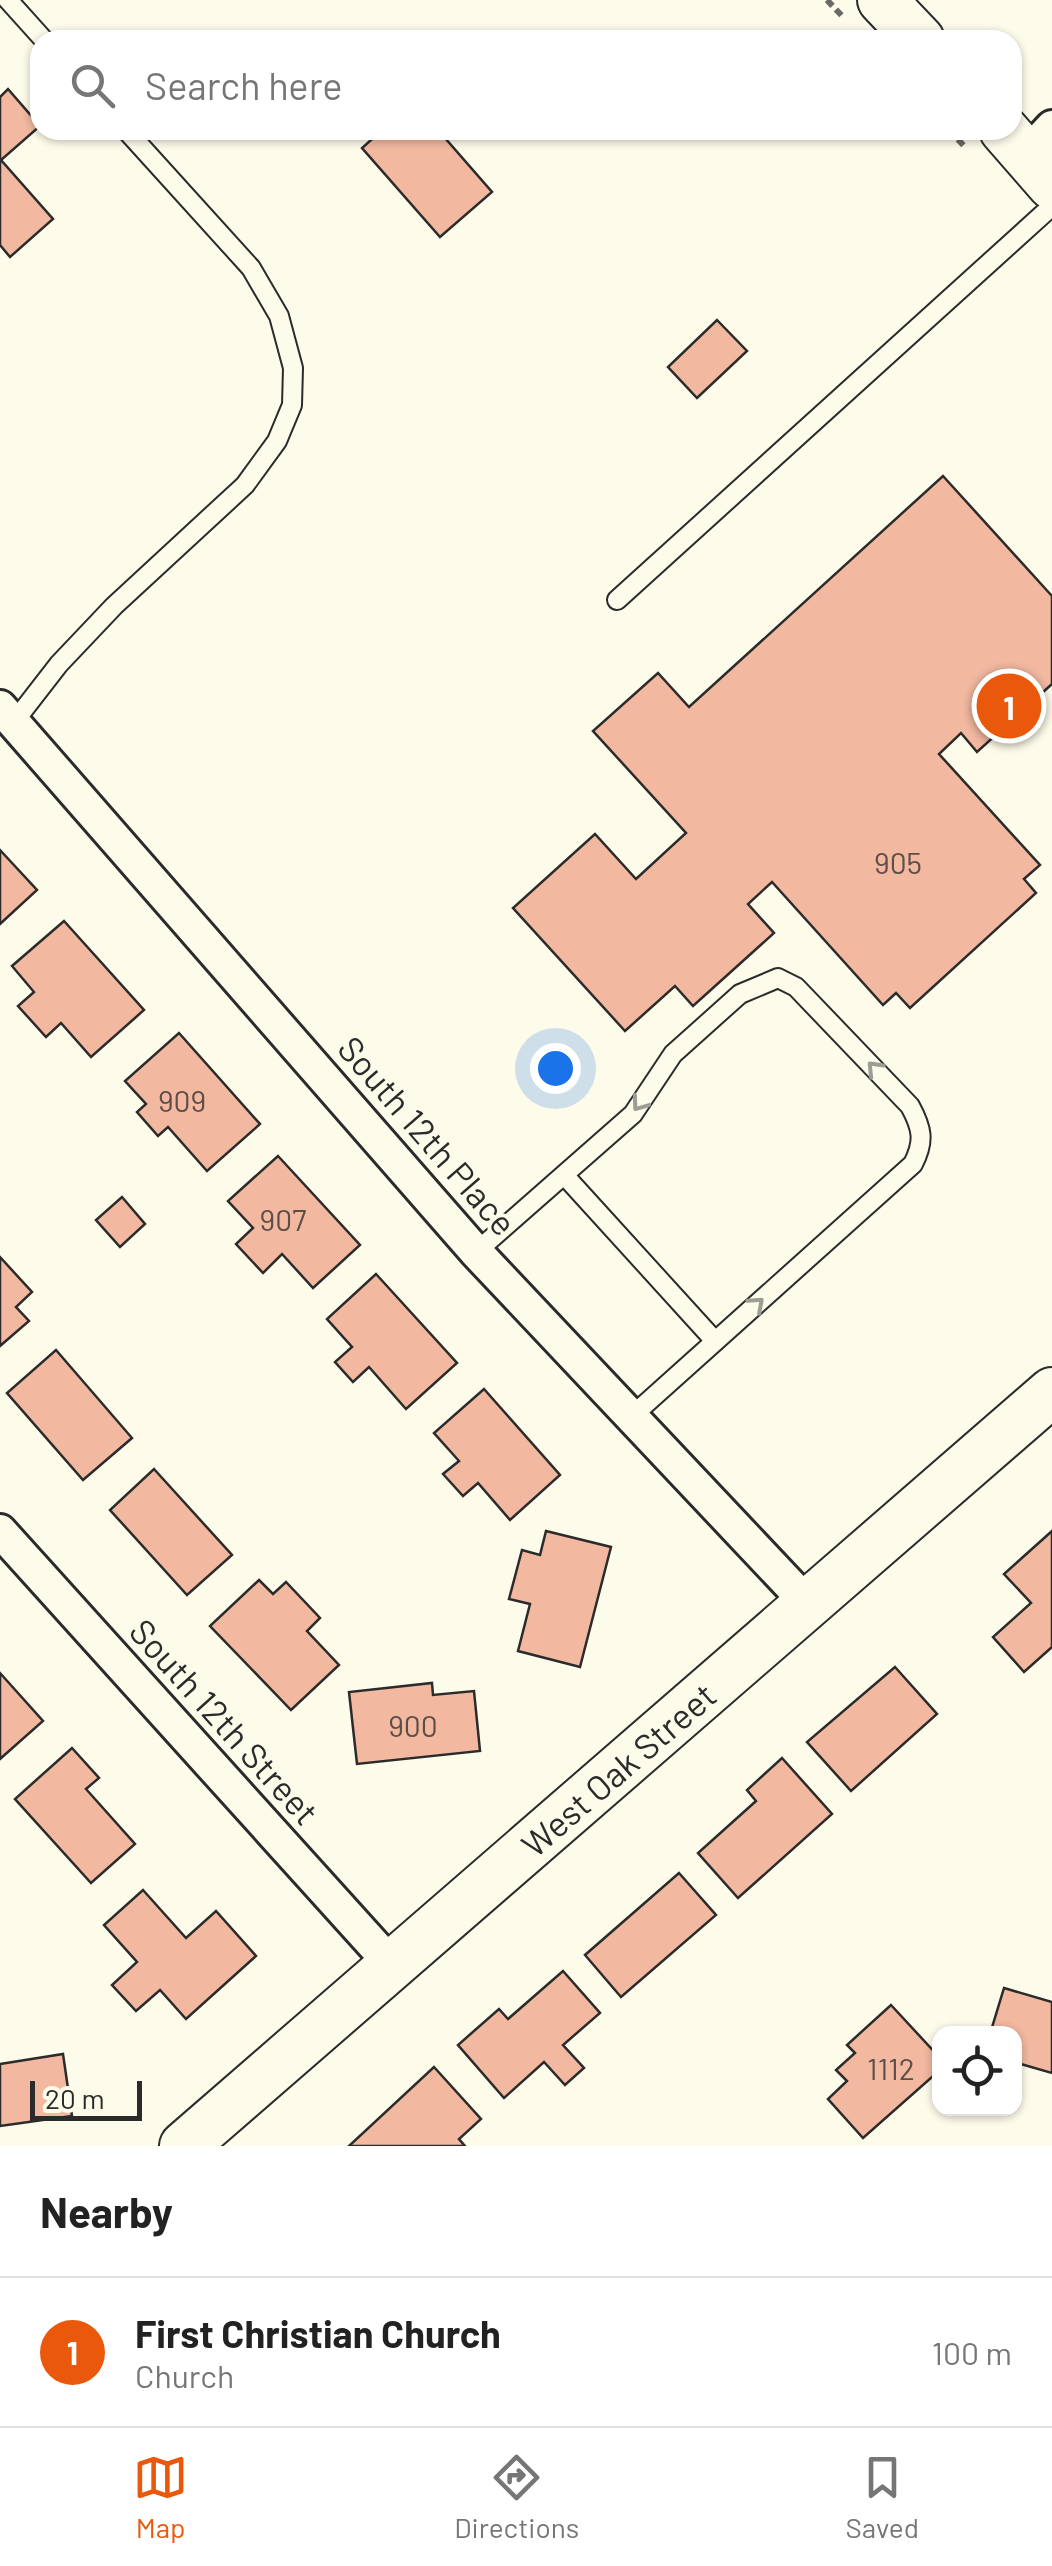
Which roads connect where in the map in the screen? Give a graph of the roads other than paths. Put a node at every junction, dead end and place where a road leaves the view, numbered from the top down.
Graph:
1 (8, 0) edge
2 (882, 0) edge
3 (35, 30) edge
4 (910, 30) edge
5 (135, 140) edge
6 (1052, 206) edge
7 (617, 600) dead end
8 (7, 714) edge
9 (565, 1176) junction
10 (476, 1252) junction
11 (716, 1341) junction
12 (1052, 1392) edge
13 (632, 1416) junction
14 (0, 1530) edge
15 (808, 1604) junction
16 (392, 1964) junction
17 (184, 2146) edge

1 - 3 lane
2 - 4 street
5 - 8 lane
6 - 7 lane
8 - 10 street, South 12th Place
9 - 10 lane
9 - 11 lane
11 -> 9 lane
10 - 13 street, South 12th Place
11 - 13 lane
12 - 15 street, West Oak Street
13 - 15 street, South 12th Place
14 - 16 street, South 12th Street
15 - 16 street, West Oak Street
16 - 17 street, West Oak Street

